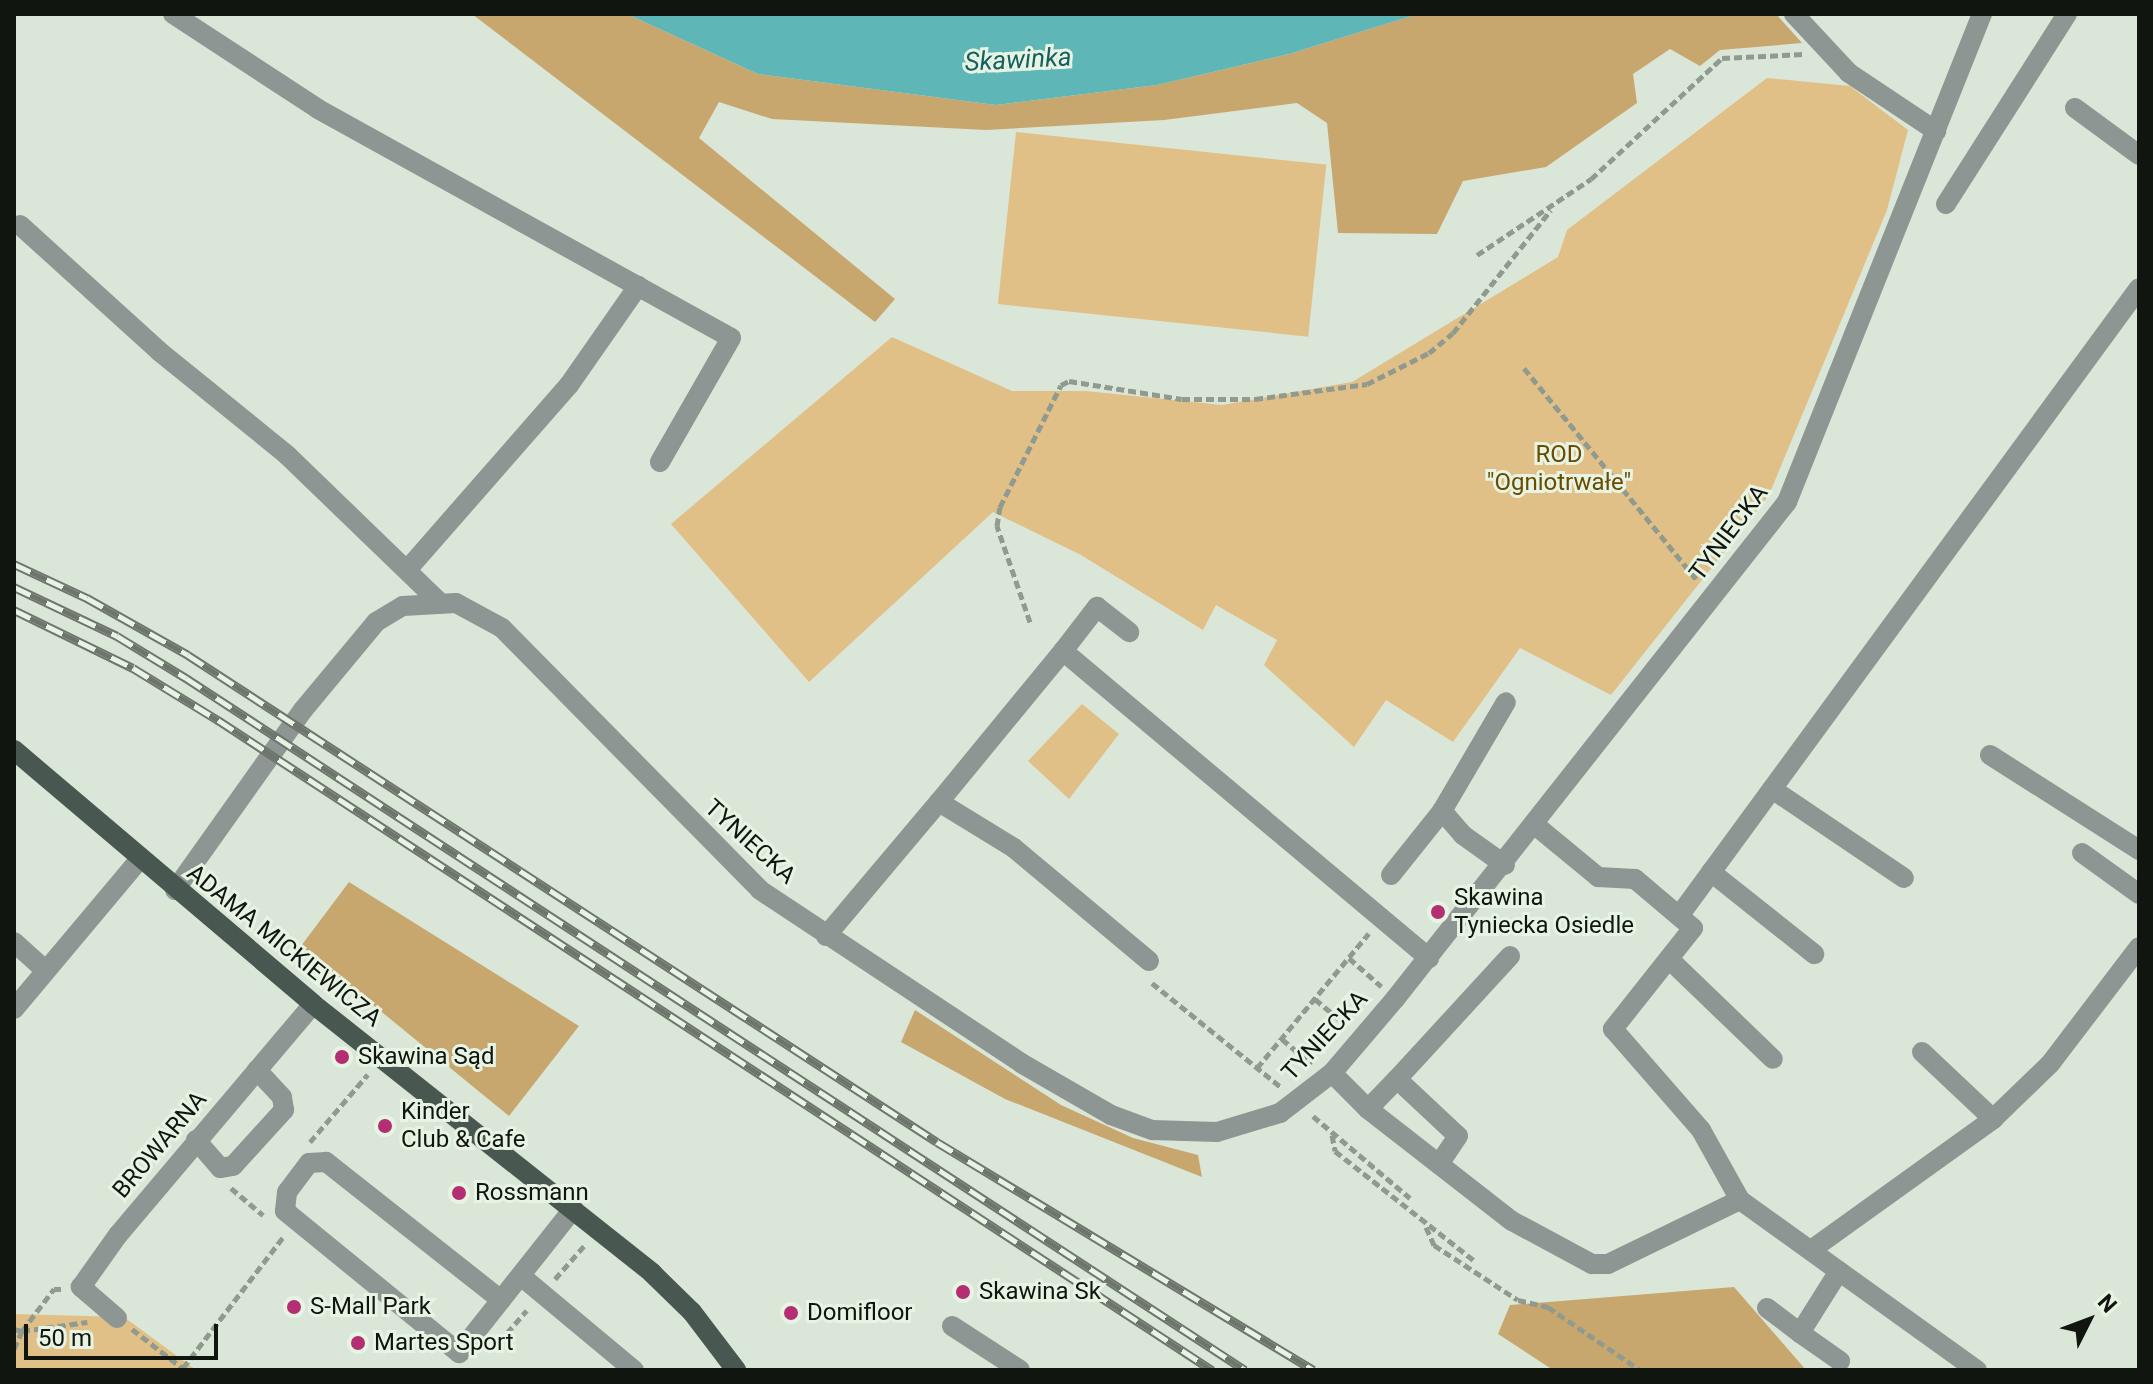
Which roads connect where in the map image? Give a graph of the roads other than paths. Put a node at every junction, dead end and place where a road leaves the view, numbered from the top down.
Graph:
1 (173, 14) edge
2 (1794, 14) edge
3 (1982, 14) edge
4 (2067, 14) edge
5 (2075, 108) dead end
6 (1936, 131) junction
7 (2139, 155) edge
8 (1946, 204) dead end
9 (20, 225) dead end
10 (638, 286) junction
11 (2139, 288) edge
12 (660, 462) dead end
13 (407, 570) junction
14 (438, 601) junction
15 (1129, 632) dead end
16 (1063, 651) junction
17 (1506, 702) dead end
18 (14, 750) edge
19 (1990, 755) dead end
20 (1772, 789) junction
21 (939, 802) junction
22 (1442, 811) junction
23 (1535, 825) junction
24 (2139, 850) edge
25 (2082, 853) dead end
26 (140, 859) junction
27 (1505, 865) junction
28 (1711, 872) junction
29 (1391, 875) dead end
30 (1904, 878) dead end
31 (175, 890) junction
32 (2139, 894) edge
33 (1679, 916) junction
34 (826, 936) junction
35 (14, 942) edge
36 (2139, 947) edge
37 (1814, 954) dead end
38 (1510, 956) dead end
39 (1429, 958) junction
40 (1669, 959) junction
41 (1149, 961) road end
42 (45, 970) junction
43 (313, 1004) junction
44 (14, 1009) edge
45 (1922, 1052) dead end
46 (1773, 1059) dead end
47 (257, 1070) junction
48 (1332, 1073) junction
49 (1397, 1079) junction
50 (1368, 1109) junction
51 (1993, 1119) junction
52 (196, 1140) junction
53 (1439, 1164) junction
54 (1740, 1200) junction
55 (573, 1209) junction
56 (1811, 1250) junction
57 (1839, 1271) junction
58 (521, 1276) junction
59 (501, 1300) junction
60 (1767, 1308) dead end
61 (117, 1318) dead end
62 (952, 1326) dead end
63 (1800, 1333) junction
64 (1840, 1361) dead end
65 (634, 1370) edge
66 (736, 1370) edge
67 (1020, 1370) edge
68 (1977, 1370) edge

1 - 10 street
2 - 6 street
3 - 6 street, TYNIECKA
4 - 8 street
5 - 7 street
6 - 23 street, TYNIECKA
9 - 13 street
10 - 12 street
10 - 13 street
11 - 20 street
13 - 14 street
14 - 31 street, TYNIECKA
14 - 34 street, TYNIECKA
15 - 16 street
16 - 21 street
16 - 39 street
17 - 22 street
18 - 26 main road, ADAMA MICKIEWICZA
19 - 24 street
20 - 28 street
20 - 30 street
21 - 34 street
21 - 41 street
22 - 27 street
22 - 29 street
23 - 27 street, TYNIECKA
23 - 33 street
25 - 32 street
26 - 31 main road, ADAMA MICKIEWICZA
26 - 42 street
27 - 39 street, TYNIECKA
28 - 33 street
28 - 37 street
31 - 43 main road, ADAMA MICKIEWICZA
33 - 40 street
34 - 48 street, TYNIECKA
35 - 42 street
36 - 51 street
38 - 49 street
39 - 48 street, TYNIECKA
40 - 46 street
40 - 54 street
42 - 44 street
43 - 47 street, BROWARNA
43 - 55 main road, ADAMA MICKIEWICZA
45 - 51 street
47 - 52 street, BROWARNA
47 - 52 street
48 - 50 street
49 - 50 street
49 - 53 street
50 - 53 street
51 - 56 street
52 - 61 street, BROWARNA
53 - 54 street
54 - 56 street
55 - 58 street
55 - 66 main road, ADAMA MICKIEWICZA
56 - 57 street
57 - 63 street
57 - 68 street
58 - 59 street
58 - 65 street
59 - 59 street
60 - 63 street
62 - 67 street
63 - 64 street

